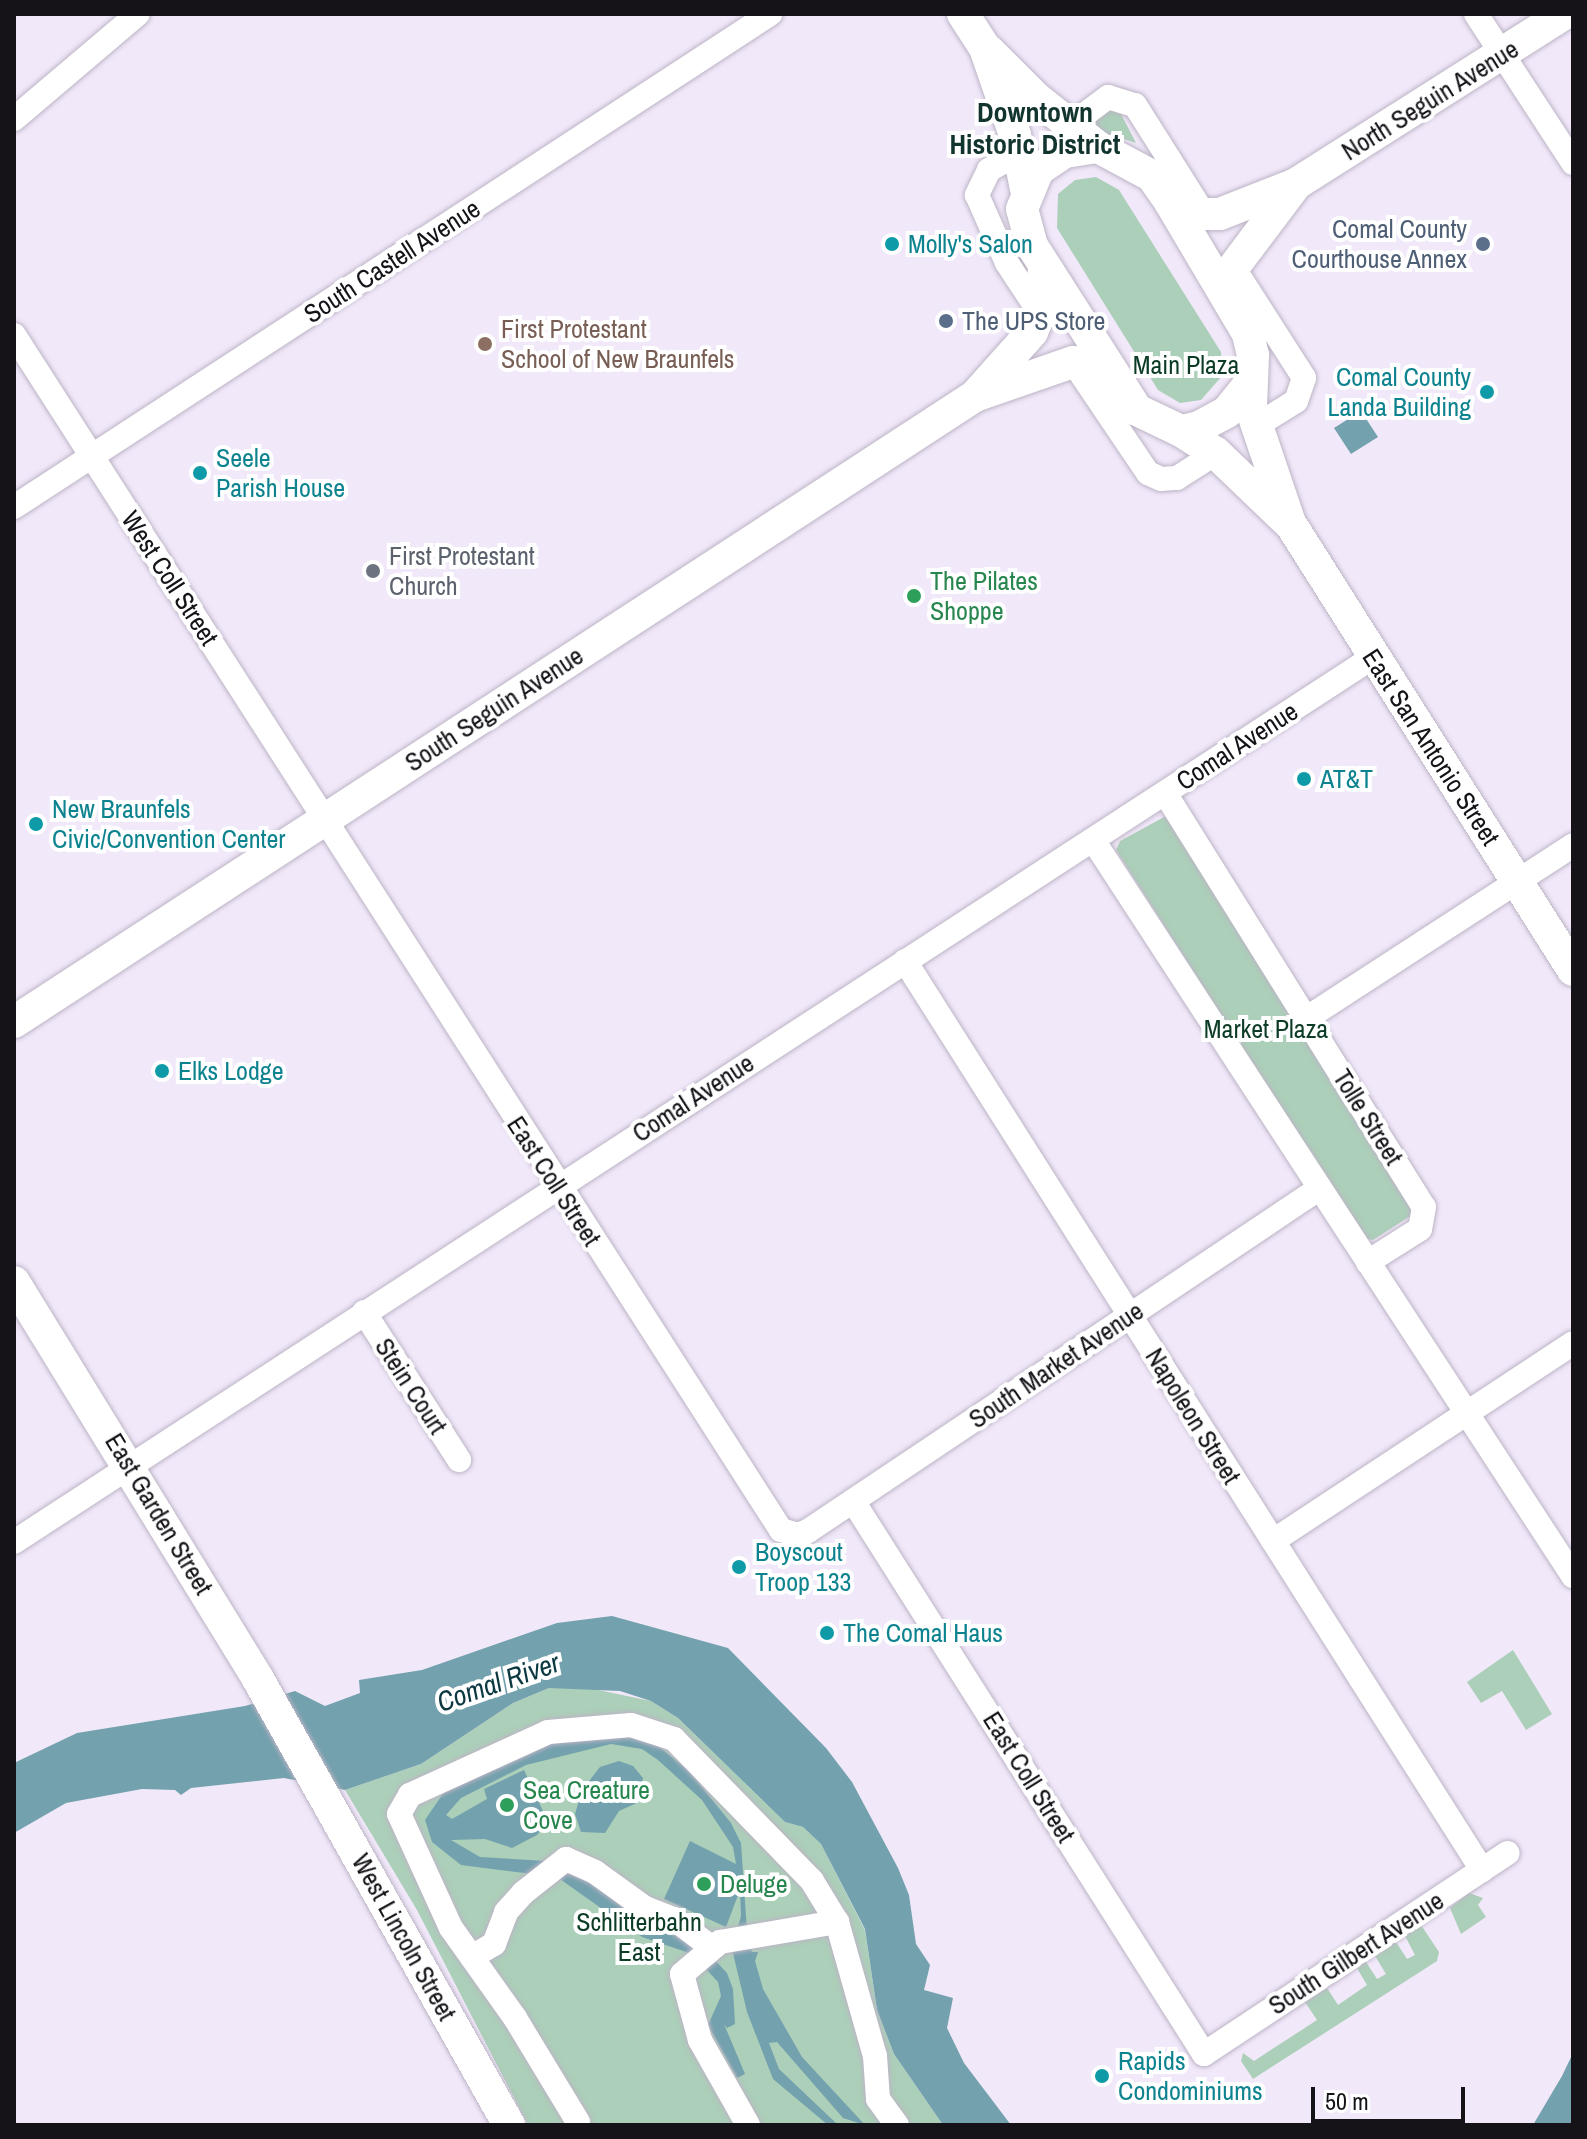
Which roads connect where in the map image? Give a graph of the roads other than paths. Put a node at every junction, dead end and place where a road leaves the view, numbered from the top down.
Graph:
1 (138, 14) edge
2 (770, 14) edge
3 (963, 14) edge
4 (1476, 14) edge
5 (1564, 14) edge
6 (985, 48) junction
7 (1502, 55) junction
8 (14, 119) edge
9 (1068, 127) junction
10 (1098, 147) junction
11 (1020, 152) junction
12 (1573, 163) edge
13 (1296, 184) junction
14 (1026, 189) junction
15 (1170, 202) junction
16 (1204, 214) junction
17 (1233, 268) junction
18 (1044, 269) junction
19 (1236, 307) junction
20 (1040, 313) junction
21 (14, 335) edge
22 (1073, 362) junction
23 (1251, 382) junction
24 (1125, 394) junction
25 (975, 396) junction
26 (1256, 426) junction
27 (1181, 431) junction
28 (1216, 453) junction
29 (92, 456) junction
30 (14, 507) edge
31 (1290, 523) junction
32 (1373, 657) junction
33 (1165, 793) junction
34 (326, 820) junction
35 (1093, 840) junction
36 (1573, 845) edge
37 (1517, 882) junction
38 (905, 961) junction
39 (1573, 970) edge
40 (1307, 1018) junction
41 (14, 1022) edge
42 (557, 1187) junction
43 (1320, 1188) junction
44 (1368, 1262) junction
45 (14, 1282) edge
46 (364, 1312) junction
47 (1130, 1316) junction
48 (1573, 1343) edge
49 (1467, 1413) junction
50 (459, 1460) dead end
51 (131, 1466) junction
52 (853, 1501) junction
53 (790, 1534) joint
54 (1273, 1541) junction
55 (14, 1542) edge
56 (1573, 1576) edge
57 (299, 1750) joint
58 (1508, 1853) dead end
59 (1482, 1870) junction
60 (837, 1922) junction
61 (703, 1940) junction
62 (472, 1957) junction
63 (1204, 2054) joint
64 (578, 2122) dead end
65 (509, 2125) edge
66 (748, 2125) edge
67 (897, 2125) edge

1 - 8 street
2 - 29 street, South Castell Avenue
3 - 6 main road
4 - 7 street
5 - 7 main road, North Seguin Avenue
6 - 9 main road
6 - 11 main road
7 - 12 street
7 - 13 main road, North Seguin Avenue
9 - 10 main road
9 - 16 street
10 - 14 main road
10 - 15 main road
11 - 14 main road
11 - 20 street
13 - 16 main road, North Seguin Avenue
13 - 17 main road, North Seguin Avenue
14 - 18 main road
15 - 16 main road
15 - 19 main road
17 - 19 main road
17 - 26 street
18 - 20 main road, South Seguin Avenue
18 - 24 main road
19 - 23 main road
20 - 25 main road, South Seguin Avenue
21 - 29 street, West Coll Street
22 - 24 main road
22 - 25 main road, South Seguin Avenue
22 - 28 street
23 - 26 main road, East San Antonio Street
23 - 27 main road
24 - 27 main road
25 - 34 main road, South Seguin Avenue
26 - 31 main road, East San Antonio Street
27 - 28 main road, East San Antonio Street
28 - 31 main road, East San Antonio Street
29 - 30 street, South Castell Avenue
29 - 34 street, West Coll Street
31 - 32 main road, East San Antonio Street
32 - 33 street, Comal Avenue
32 - 37 main road, East San Antonio Street
33 - 35 street, Comal Avenue
33 - 40 street, Tolle Street
34 - 41 main road, South Seguin Avenue
34 - 42 street, East Coll Street
35 - 38 street, Comal Avenue
35 - 43 street
36 - 37 street
37 - 39 main road, East San Antonio Street
37 - 40 street
38 - 42 street, Comal Avenue
38 - 47 street, Napoleon Street
40 - 44 street, Tolle Street
42 - 46 street, Comal Avenue
42 - 53 street, East Coll Street
43 - 44 street
43 - 47 street, South Market Avenue
44 - 49 street
45 - 51 main road, East Garden Street
46 - 50 street, Stein Court
46 - 51 street, Comal Avenue
47 - 52 street, South Market Avenue
47 - 54 street, Napoleon Street
48 - 49 street
49 - 54 street
49 - 56 street
51 - 55 street, Comal Avenue
51 - 57 main road, East Garden Street
52 - 53 street, South Market Avenue
52 - 63 street, East Coll Street
54 - 59 street, Napoleon Street
57 - 65 main road, West Lincoln Street
58 - 59 street, South Gilbert Avenue
59 - 63 street, South Gilbert Avenue
60 - 61 street
60 - 62 street
60 - 67 street
61 - 62 street
61 - 66 street
62 - 64 street

